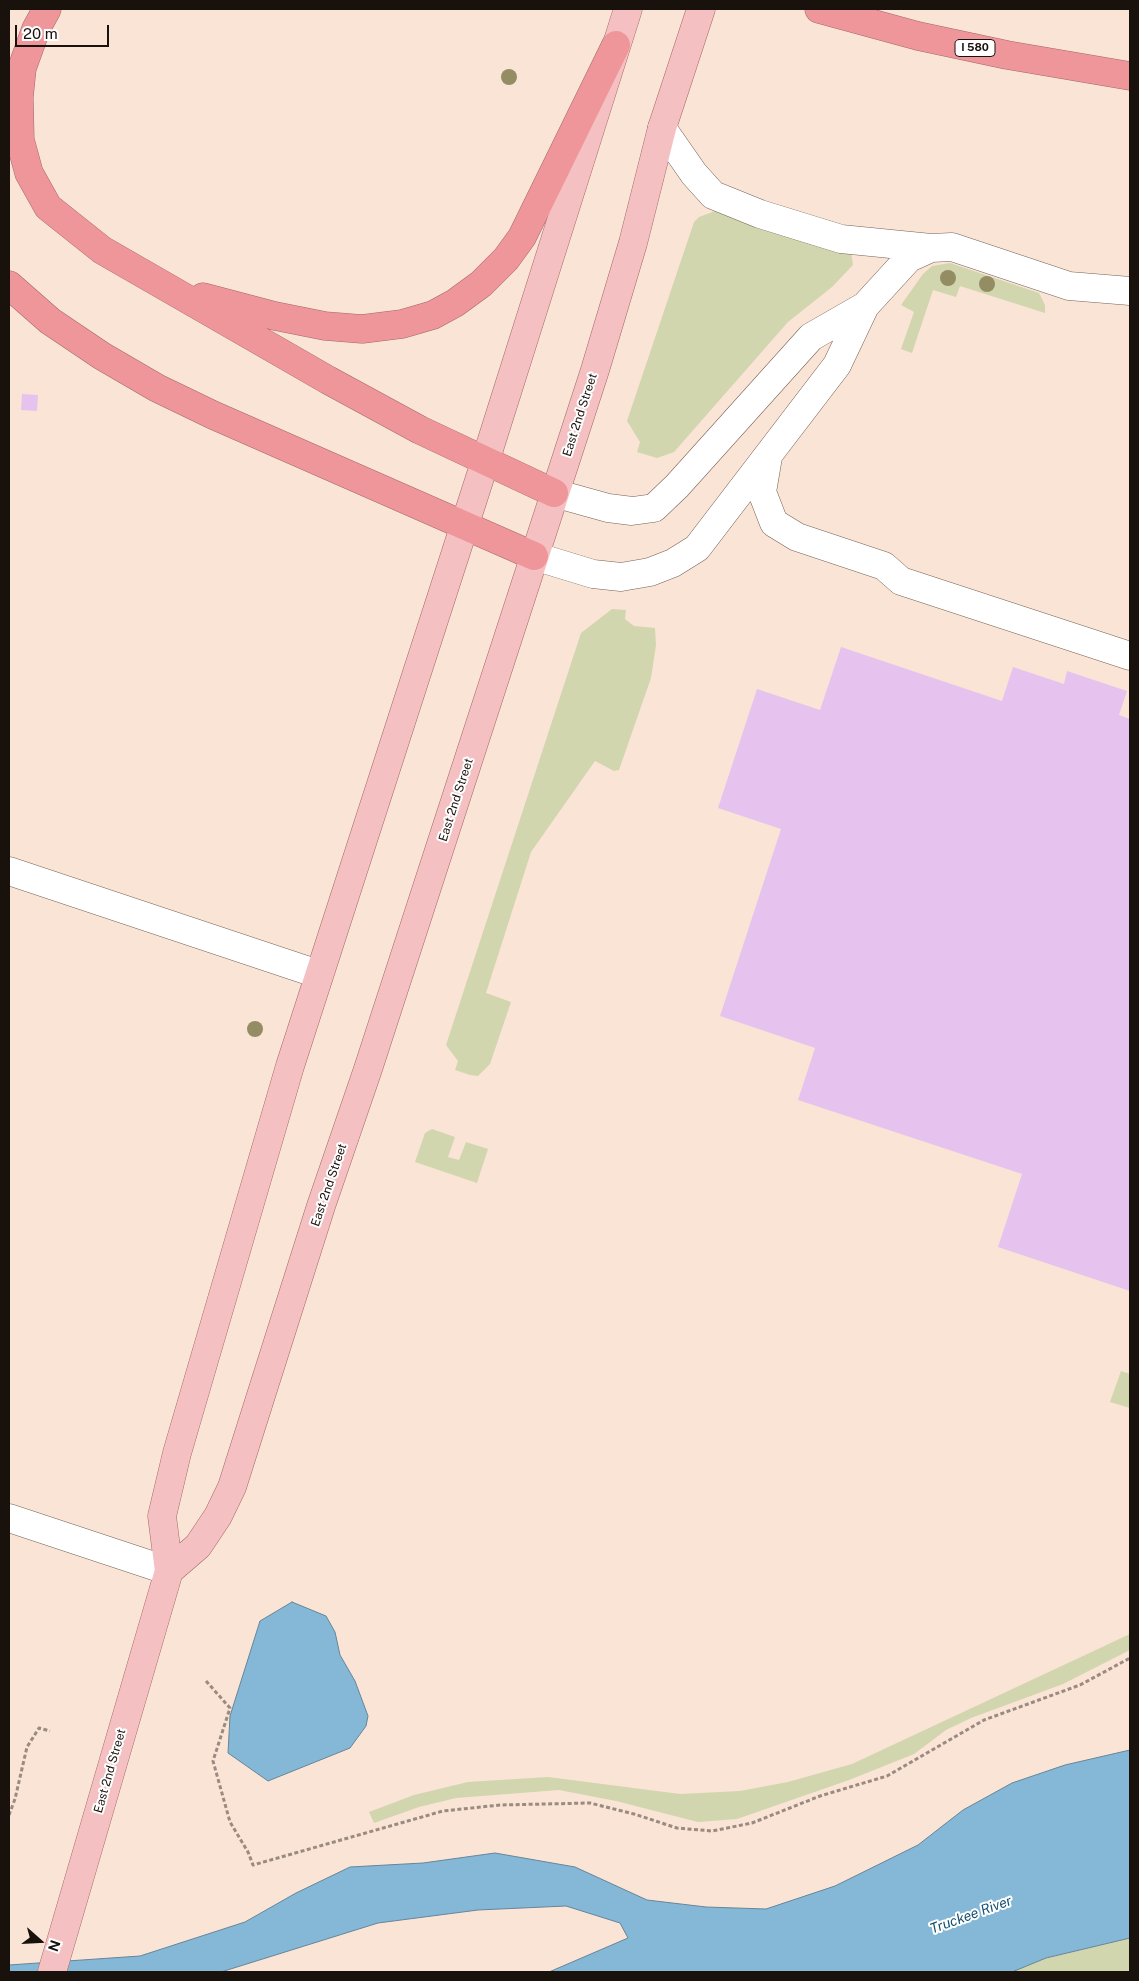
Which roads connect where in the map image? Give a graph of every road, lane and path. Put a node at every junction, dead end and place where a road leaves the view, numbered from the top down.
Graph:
1 (47, 9) edge
2 (628, 9) edge
3 (701, 9) edge
4 (820, 9) edge
5 (616, 45) junction
6 (1130, 76) edge
7 (662, 128) junction
8 (931, 248) junction
9 (9, 285) edge
10 (170, 288) junction
11 (1130, 291) edge
12 (865, 306) junction
13 (768, 456) junction
14 (485, 462) junction
15 (554, 493) junction
16 (464, 526) junction
17 (534, 556) junction
18 (1130, 656) edge
19 (9, 872) edge
20 (318, 974) junction
21 (9, 1518) edge
22 (169, 1571) junction
23 (1130, 1658) edge
24 (206, 1681) dead end
25 (50, 1730) dead end
26 (9, 1816) edge
27 (52, 1972) edge

1 - 10 highway
2 - 5 main road, East 2nd Street
3 - 7 main road, East 2nd Street
4 - 6 highway, I 580
5 - 10 highway
5 - 14 main road, East 2nd Street
7 - 8 street
7 - 15 main road, East 2nd Street
8 - 11 street
8 - 12 street
9 - 16 highway
10 - 14 highway
12 - 13 street
12 - 15 street
13 - 17 street
13 - 18 street
14 - 15 highway
14 - 16 main road, East 2nd Street
15 - 17 main road, East 2nd Street
16 - 17 highway
16 - 20 main road, East 2nd Street
17 - 22 main road, East 2nd Street
19 - 20 street
20 - 22 main road, East 2nd Street
21 - 22 street
22 - 27 main road, East 2nd Street
23 - 24 path
25 - 26 path

